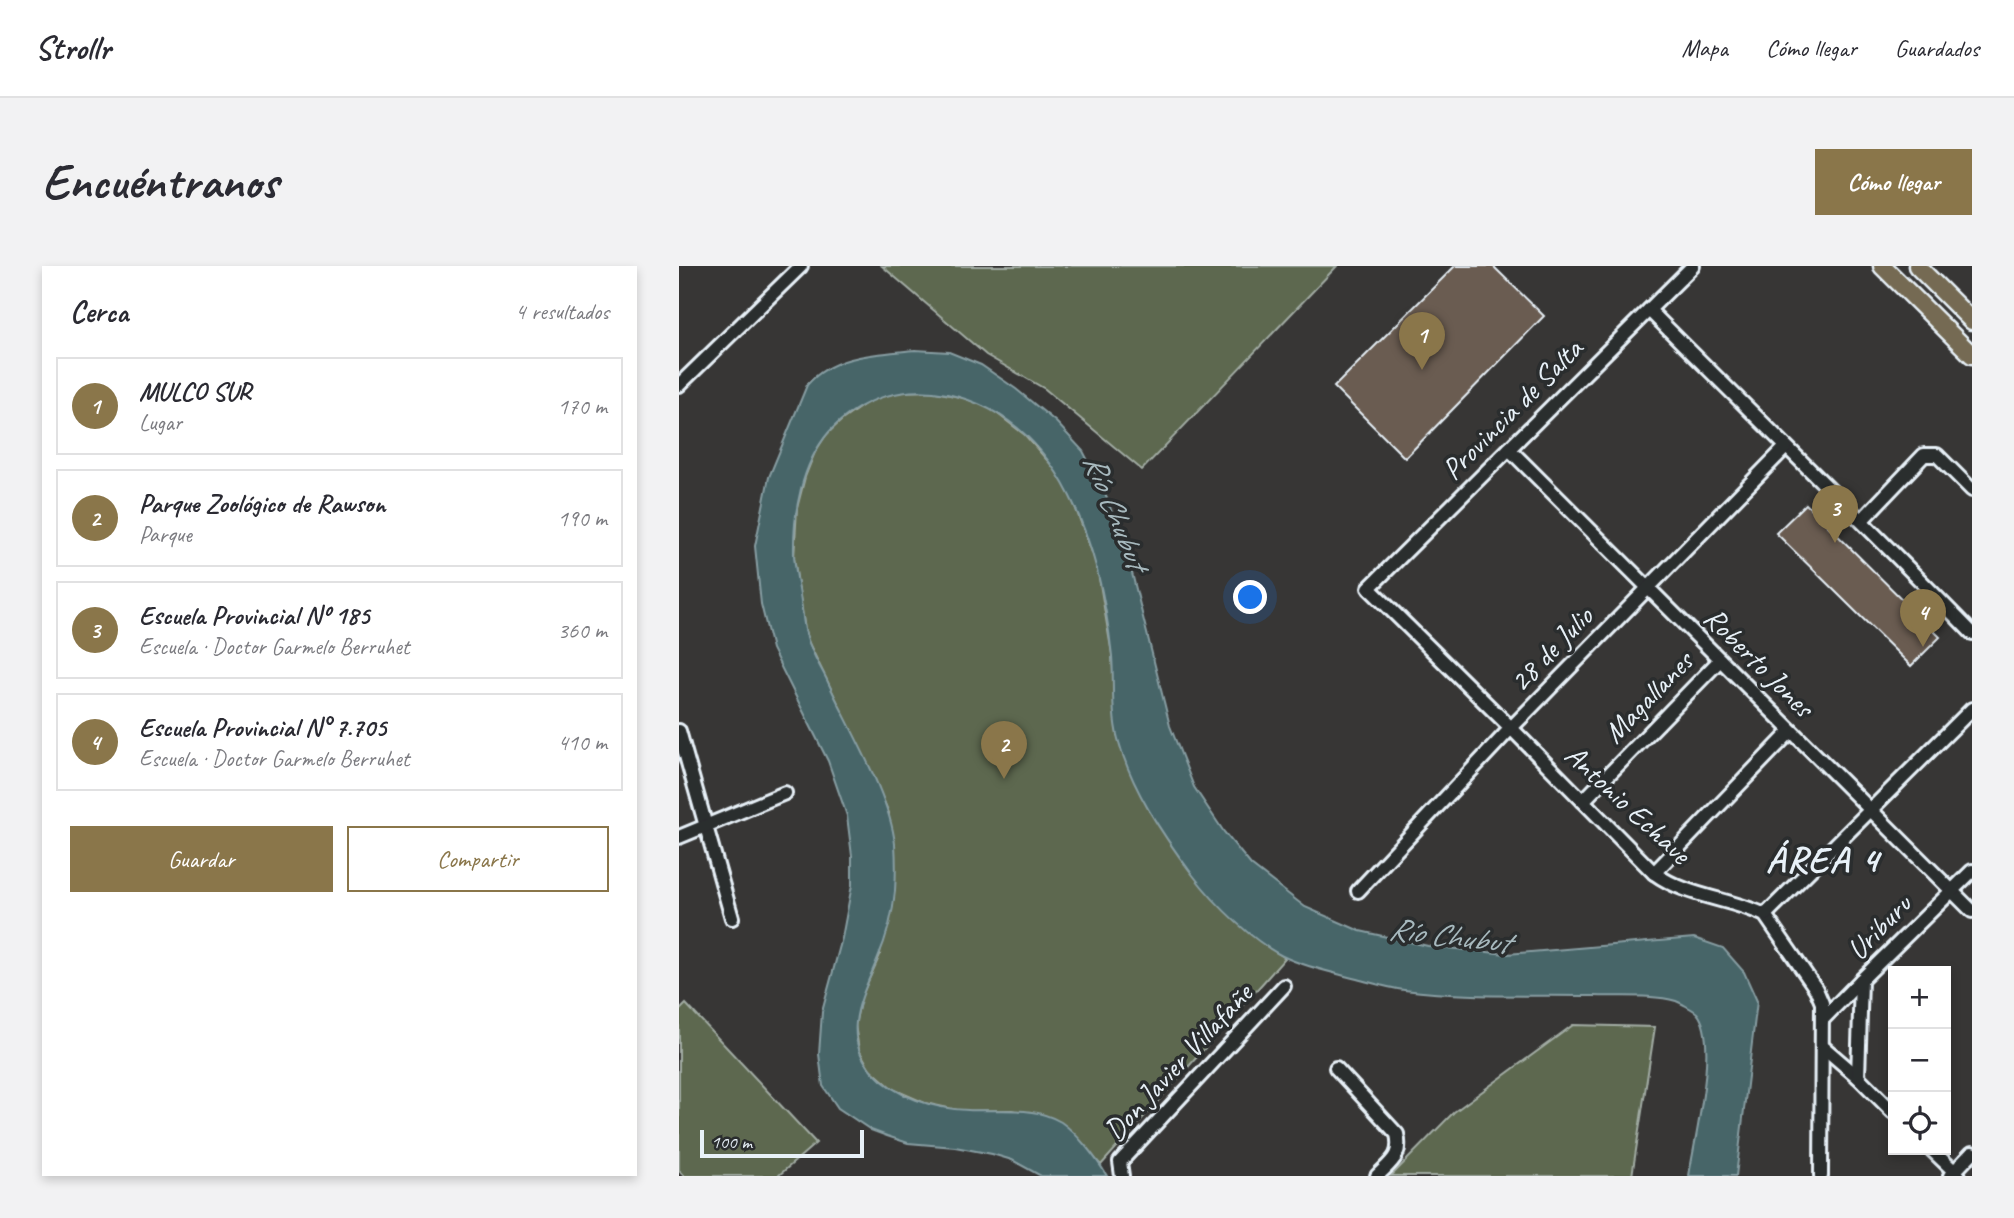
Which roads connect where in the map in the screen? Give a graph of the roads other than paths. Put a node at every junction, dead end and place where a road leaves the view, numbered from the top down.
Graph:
1 (1693, 266) edge
2 (1882, 266) edge
3 (1917, 266) edge
4 (798, 267) edge
5 (1939, 288) junction
6 (1922, 306) junction
7 (1649, 310) junction
8 (1972, 321) edge
9 (1972, 355) edge
10 (679, 385) edge
11 (1786, 447) junction
12 (1509, 449) junction
13 (1972, 490) edge
14 (1862, 520) junction
15 (1369, 588) joint
16 (1647, 588) junction
17 (1972, 633) edge
18 (1720, 660) junction
19 (1972, 709) edge
20 (1511, 728) junction
21 (679, 731) edge
22 (1791, 731) junction
23 (786, 793) dead end
24 (1583, 801) junction
25 (1870, 809) junction
26 (706, 826) junction
27 (679, 837) edge
28 (1972, 871) edge
29 (1654, 873) junction
30 (1358, 891) dead end
31 (1952, 891) junction
32 (1972, 911) edge
33 (1765, 915) junction
34 (732, 918) dead end
35 (1861, 979) junction
36 (1284, 986) dead end
37 (1822, 1020) junction
38 (1822, 1046) junction
39 (1336, 1068) dead end
40 (1858, 1077) junction
41 (1888, 1107) edge
42 (1972, 1153) edge
43 (1937, 1155) edge
44 (1954, 1174) edge
45 (1122, 1176) edge
46 (1377, 1176) edge
47 (1821, 1176) edge

1 - 7 street, Provincia de Salta
2 - 6 main road
3 - 5 main road
4 - 10 street
5 - 6 main road
5 - 8 main road
6 - 9 main road
7 - 11 street
7 - 12 street, Provincia de Salta
11 - 14 street
11 - 16 street, 28 de Julio
12 - 15 street, Provincia de Salta
12 - 16 street, Roberto Jones
13 - 14 street
14 - 17 street
15 - 20 street, Antonio Echave
16 - 18 street, Roberto Jones
16 - 20 street, 28 de Julio
18 - 22 street, Roberto Jones
18 - 24 street, Magallanes
19 - 25 street
20 - 24 street, Antonio Echave
20 - 30 street, 28 de Julio
21 - 26 street
22 - 25 street, Roberto Jones
22 - 29 street
23 - 26 street
24 - 29 street, Antonio Echave
25 - 31 street, Roberto Jones
25 - 33 street
26 - 27 street
26 - 34 street
28 - 31 street, Uriburu
29 - 33 street, Antonio Echave
31 - 32 street, Roberto Jones
31 - 35 street, Uriburu
33 - 37 street
35 - 37 street
35 - 40 street, Uriburu
36 - 45 street, Don Javier Villafañe
37 - 38 street
38 - 40 street
38 - 47 street
39 - 46 street
40 - 41 street
42 - 44 street
43 - 44 street

